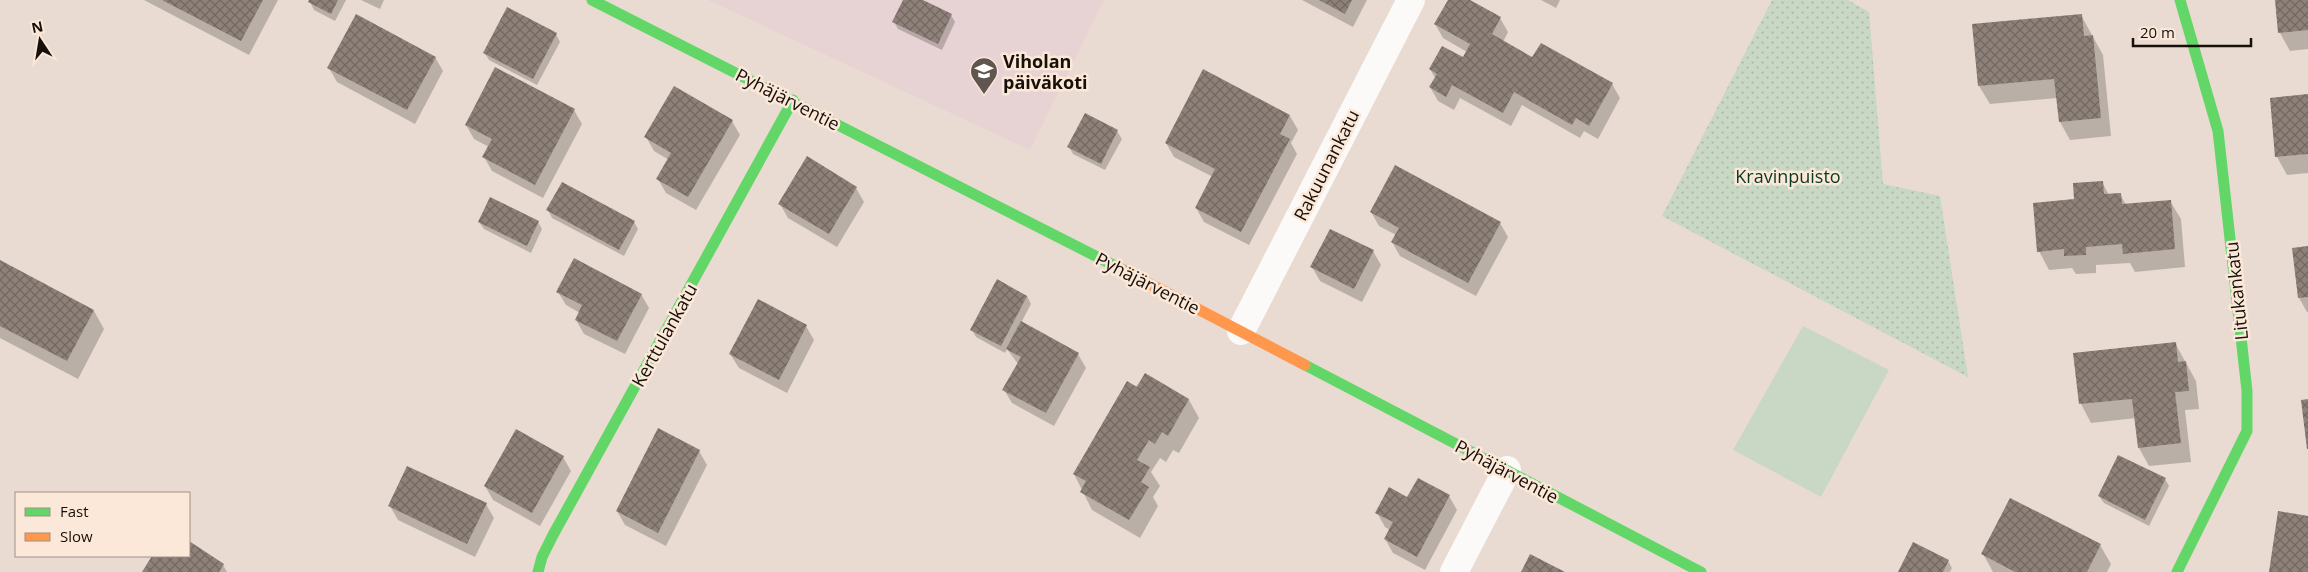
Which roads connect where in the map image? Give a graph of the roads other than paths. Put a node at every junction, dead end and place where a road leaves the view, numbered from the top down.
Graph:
1 (592, 0) edge
2 (1411, 0) edge
3 (2180, 0) edge
4 (793, 100) junction
5 (1241, 331) junction
6 (1507, 470) junction
7 (538, 572) edge
8 (1454, 572) edge
9 (1702, 572) edge
10 (2177, 572) edge

1 - 4 street, Pyhäjärventie
2 - 5 street, Rakuunankatu
3 - 10 street, Litukankatu
4 - 5 street, Pyhäjärventie
4 - 7 street, Kerttulankatu
5 - 6 street, Pyhäjärventie
6 - 8 street
6 - 9 street, Pyhäjärventie

